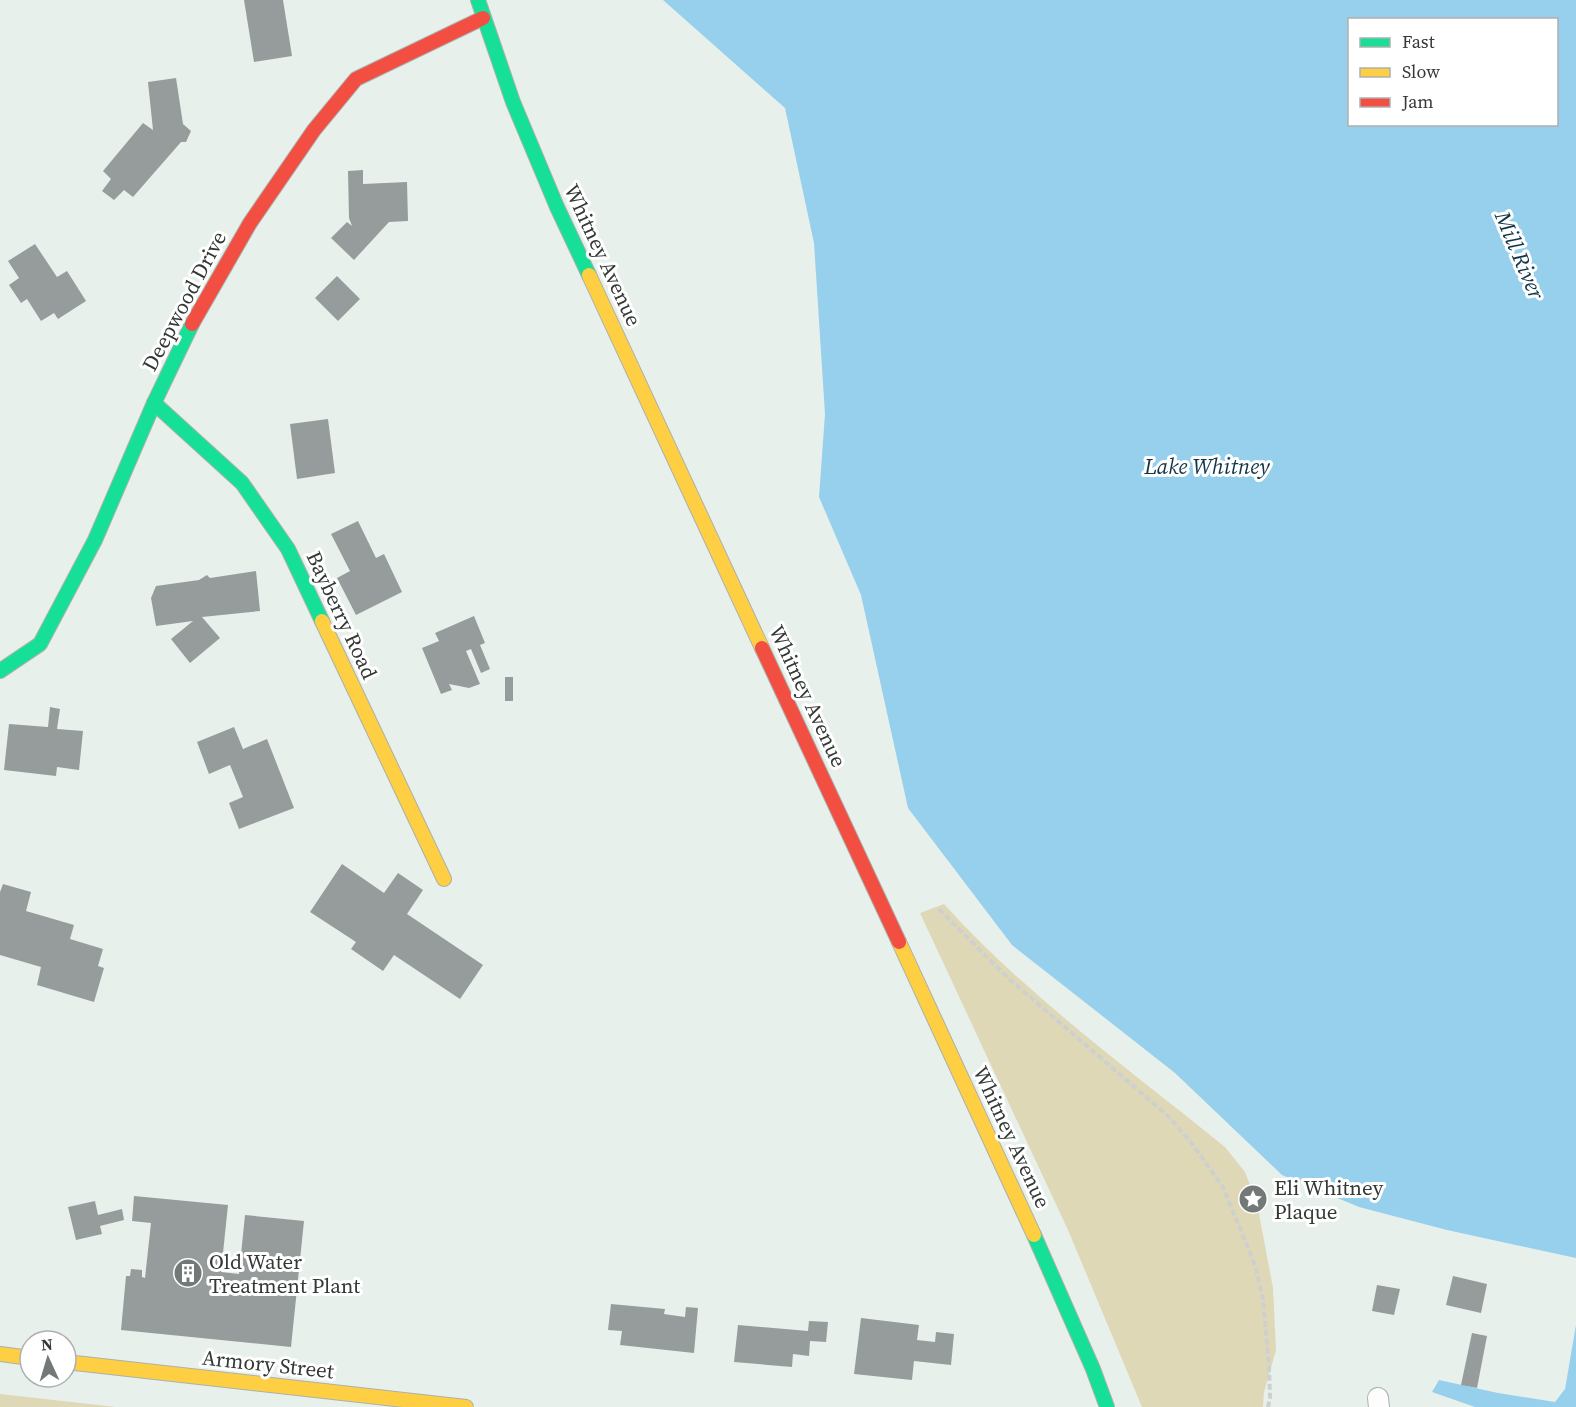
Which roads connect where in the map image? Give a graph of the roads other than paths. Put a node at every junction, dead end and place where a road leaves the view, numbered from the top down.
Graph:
1 (478, 0) edge
2 (483, 18) junction
3 (154, 403) junction
4 (0, 670) edge
5 (444, 879) dead end
6 (0, 1354) edge
7 (18, 1356) edge
8 (78, 1363) edge
9 (461, 1407) edge
10 (1107, 1407) edge

1 - 2 main road, Whitney Avenue
2 - 3 main road, Deepwood Drive
2 - 10 main road, Whitney Avenue
3 - 4 main road, Deepwood Drive
3 - 5 main road, Bayberry Road
6 - 7 main road
8 - 9 main road, Armory Street

